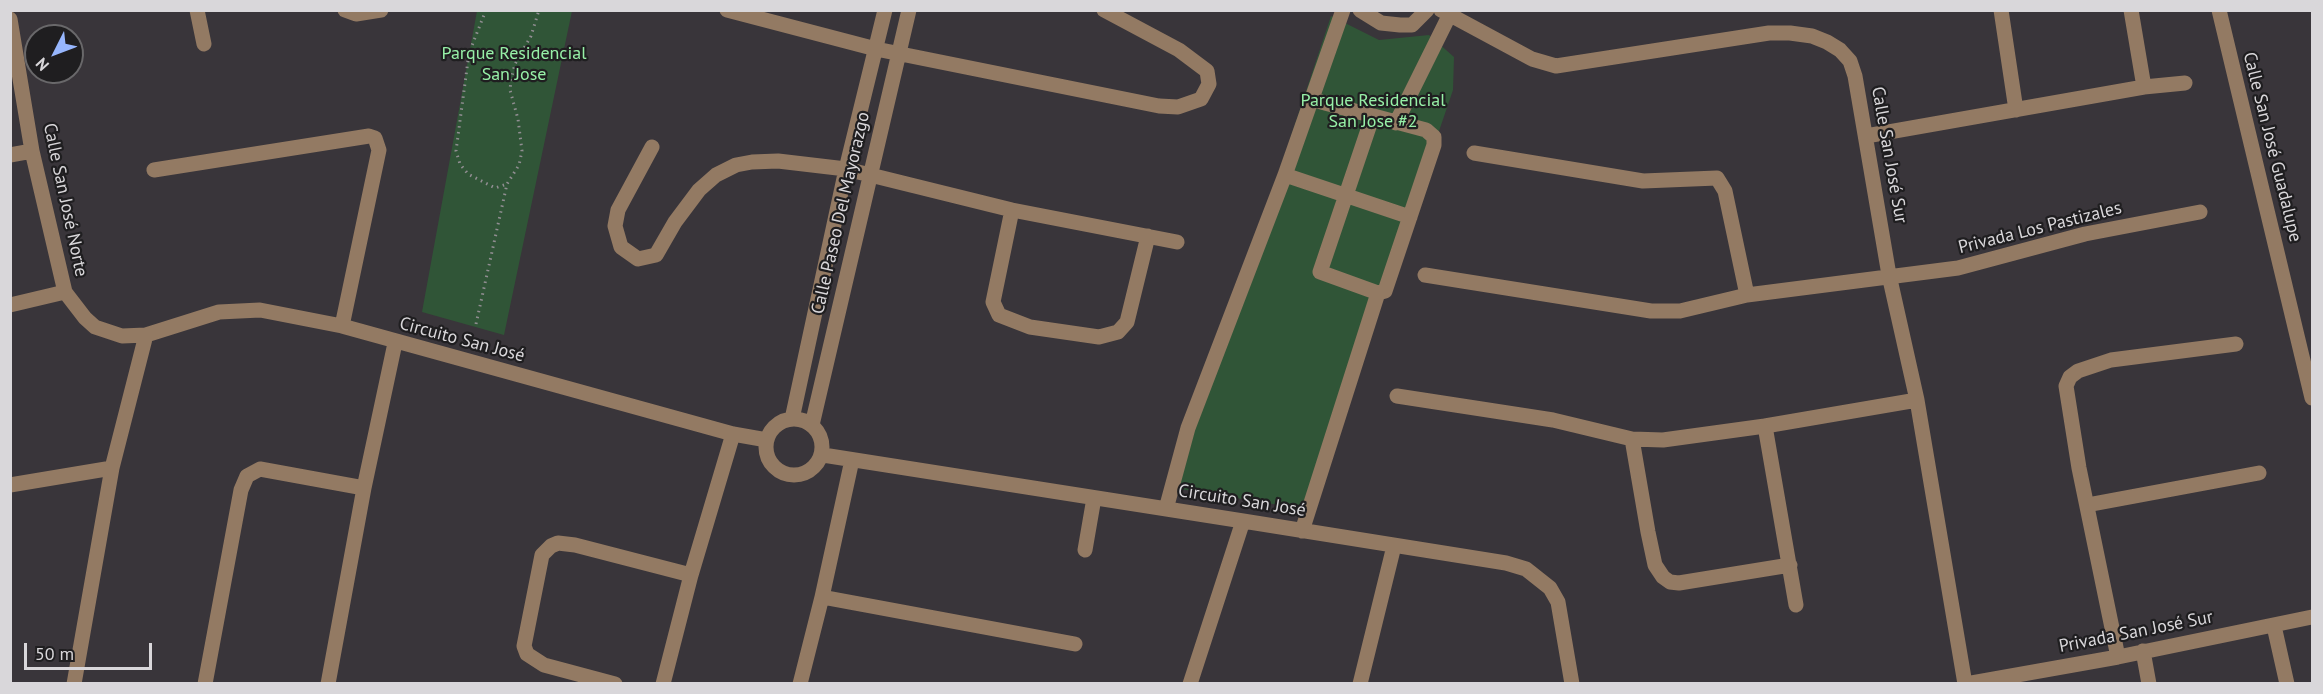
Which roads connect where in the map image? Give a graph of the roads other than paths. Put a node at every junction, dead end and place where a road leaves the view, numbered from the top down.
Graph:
1 (197, 10) edge
2 (345, 10) edge
3 (381, 10) edge
4 (885, 10) edge
5 (909, 10) edge
6 (1104, 10) edge
7 (1343, 10) edge
8 (1360, 10) edge
9 (1427, 10) edge
10 (2001, 10) edge
11 (2131, 10) edge
12 (2218, 10) edge
13 (728, 11) edge
14 (1445, 13) edge
15 (10, 19) edge
16 (204, 44) dead end
17 (888, 51) junction
18 (2185, 83) dead end
19 (2144, 87) junction
20 (1310, 99) junction
21 (2016, 110) junction
22 (1372, 118) junction
23 (1396, 123) junction
24 (1866, 136) junction
25 (652, 147) dead end
26 (32, 151) junction
27 (1474, 153) dead end
28 (10, 155) edge
29 (154, 170) dead end
30 (858, 171) junction
31 (1285, 175) junction
32 (1346, 196) junction
33 (1012, 210) junction
34 (2200, 212) dead end
35 (1410, 217) junction
36 (1148, 236) junction
37 (1177, 242) dead end
38 (1425, 275) dead end
39 (1889, 275) junction
40 (64, 292) junction
41 (1378, 293) junction
42 (1747, 295) junction
43 (10, 305) edge
44 (342, 326) junction
45 (146, 335) junction
46 (395, 343) junction
47 (2236, 344) dead end
48 (1397, 396) dead end
49 (2313, 398) edge
50 (1917, 400) junction
51 (792, 418) junction
52 (812, 425) junction
53 (1765, 426) junction
54 (733, 434) junction
55 (1632, 439) junction
56 (767, 440) junction
57 (823, 455) junction
58 (852, 460) junction
59 (112, 468) junction
60 (2259, 473) dead end
61 (10, 485) edge
62 (364, 488) junction
63 (1094, 498) junction
64 (2087, 505) junction
65 (1166, 509) junction
66 (1243, 521) junction
67 (1302, 531) junction
68 (1394, 546) junction
69 (1085, 550) dead end
70 (1790, 565) junction
71 (691, 575) junction
72 (822, 597) junction
73 (1796, 606) dead end
74 (2313, 617) edge
75 (2274, 626) junction
76 (1075, 644) dead end
77 (2143, 651) junction
78 (2118, 657) junction
79 (74, 684) edge
80 (205, 684) edge
81 (328, 684) edge
82 (615, 684) edge
83 (663, 684) edge
84 (800, 684) edge
85 (1190, 684) edge
86 (1360, 684) edge
87 (1572, 684) edge
88 (1965, 684) edge
89 (2149, 684) edge
90 (2287, 684) edge

1 - 16 street
2 - 3 street
4 - 17 street, Calle Paseo Del Mayorazgo
5 - 17 street, Calle Paseo Del Mayorazgo
6 - 17 street
7 - 20 street
8 - 9 street
10 - 21 street
11 - 19 street
12 - 49 street, Calle San José Guadalupe
13 - 17 street
14 - 23 street
14 - 24 street, Calle San José Sur
15 - 26 street, Calle San José Norte
17 - 30 street, Calle Paseo Del Mayorazgo
17 - 30 street, Calle Paseo Del Mayorazgo
18 - 19 street
19 - 21 street
20 - 22 street
20 - 31 street
21 - 24 street
22 - 23 street
22 - 32 street
23 - 35 street
24 - 39 street, Calle San José Sur
25 - 30 street
26 - 28 street
26 - 40 street, Calle San José Norte
27 - 42 street
29 - 44 street
30 - 33 street
30 - 51 street, Calle Paseo Del Mayorazgo
30 - 52 street, Calle Paseo Del Mayorazgo
31 - 32 street
31 - 65 street
32 - 35 street
32 - 41 street
33 - 36 street
33 - 36 street
34 - 39 street, Privada Los Pastizales
35 - 41 street
36 - 37 street
38 - 42 street, Privada Los Pastizales
39 - 42 street, Privada Los Pastizales
39 - 50 street, Calle San José Sur
40 - 43 street
40 - 45 street, Calle San José Norte
41 - 67 street
44 - 45 street, Circuito San José
44 - 46 street, Circuito San José
45 - 59 street
46 - 54 street, Circuito San José
46 - 62 street
47 - 64 street
48 - 55 street
50 - 53 street
50 - 88 street, Calle San José Sur
51 - 52 street
51 - 56 street
52 - 57 street
53 - 55 street
53 - 70 street
54 - 56 street, Circuito San José
54 - 71 street
55 - 70 street
56 - 57 street
57 - 58 street, Circuito San José
58 - 63 street, Circuito San José
58 - 72 street
59 - 61 street
59 - 79 street
60 - 64 street
62 - 80 street
62 - 81 street
63 - 65 street, Circuito San José
63 - 69 street
64 - 78 street
65 - 66 street, Circuito San José
66 - 67 street, Circuito San José
66 - 85 street
67 - 68 street, Circuito San José
68 - 86 street
68 - 87 street, Circuito San José
70 - 73 street
71 - 82 street
71 - 83 street
72 - 76 street
72 - 84 street
74 - 75 street, Privada San José Sur
75 - 77 street, Privada San José Sur
75 - 90 street
77 - 78 street, Privada San José Sur
77 - 89 street
78 - 88 street, Privada San José Sur

